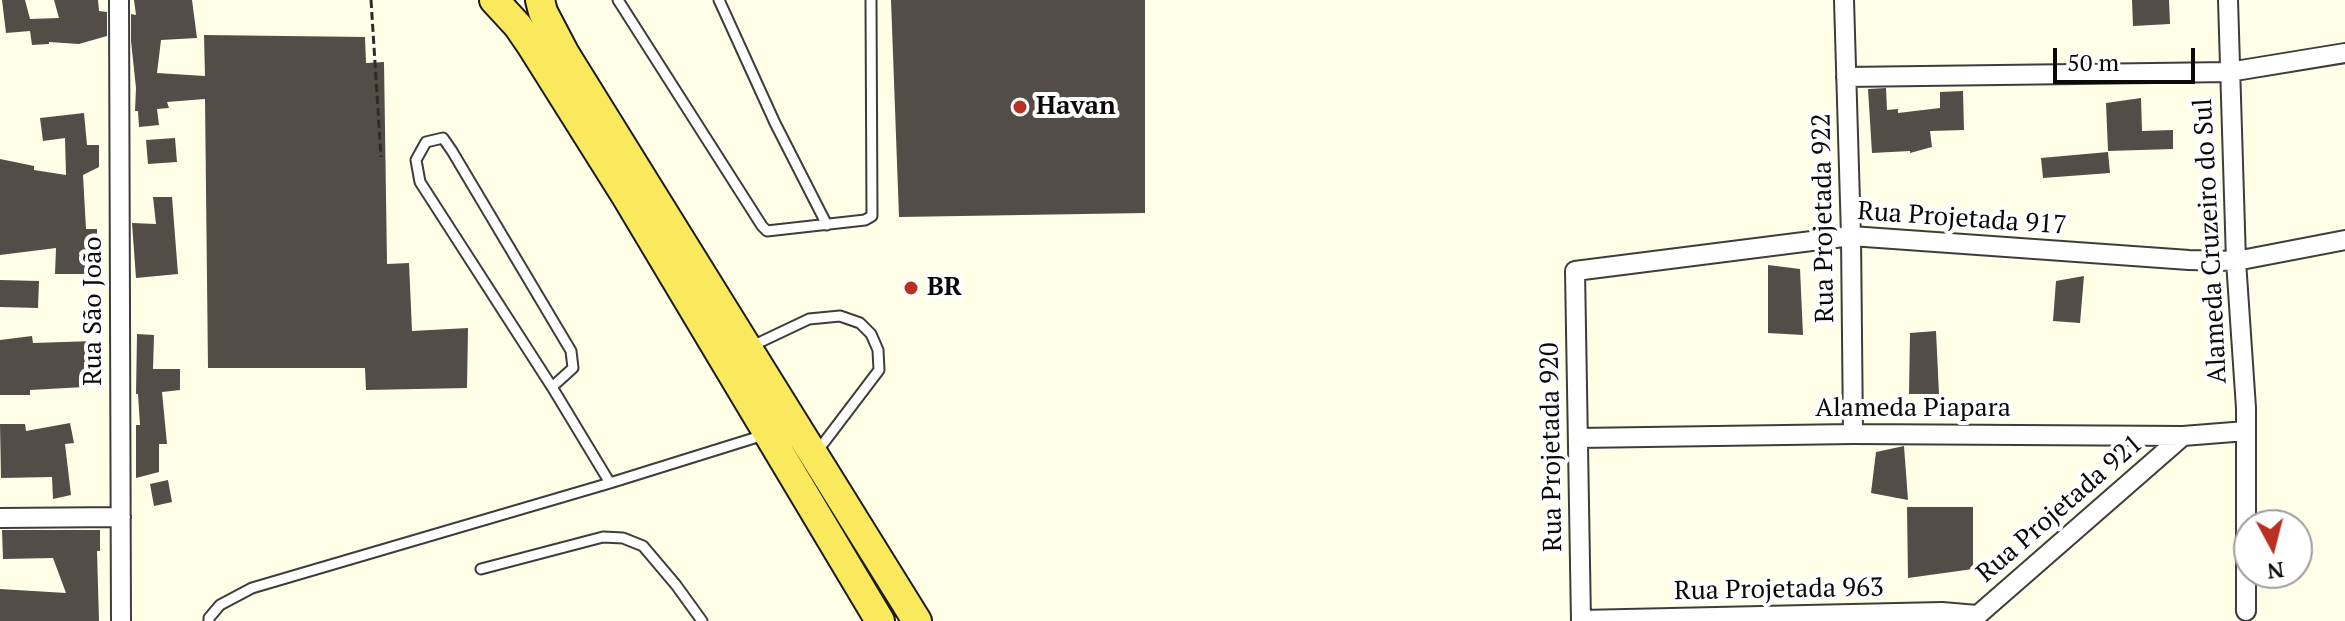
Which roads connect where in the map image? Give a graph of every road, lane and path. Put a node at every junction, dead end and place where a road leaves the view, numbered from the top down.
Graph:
1 (119, 0) edge
2 (371, 0) edge
3 (494, 0) edge
4 (540, 0) edge
5 (618, 0) edge
6 (719, 0) edge
7 (871, 0) edge
8 (1844, 0) edge
9 (2228, 0) edge
10 (2345, 53) edge
11 (557, 62) junction
12 (2229, 72) junction
13 (1846, 77) junction
14 (381, 157) dead end
15 (827, 225) junction
16 (1851, 236) junction
17 (2345, 240) edge
18 (2236, 261) junction
19 (1575, 271) joint
20 (748, 347) junction
21 (552, 387) junction
22 (2246, 431) junction
23 (767, 434) junction
24 (1853, 434) junction
25 (2183, 436) junction
26 (1579, 438) junction
27 (814, 456) junction
28 (610, 483) junction
29 (121, 517) junction
30 (0, 518) edge
31 (481, 569) dead end
32 (2246, 611) dead end
33 (1974, 618) edge
34 (121, 621) edge
35 (209, 621) edge
36 (702, 621) edge
37 (880, 621) edge
38 (917, 621) edge
39 (1581, 621) edge

1 - 29 street, Rua São João
2 - 14 path
3 - 11 main road
4 - 11 main road
5 - 15 lane
6 - 15 lane
7 - 15 lane
8 - 13 street, Rua Projetada 922
9 - 12 street, Alameda Cruzeiro do Sul
10 - 12 street
11 - 20 main road
11 - 23 main road
12 - 13 street
12 - 18 street, Alameda Cruzeiro do Sul
13 - 16 street, Rua Projetada 922
16 - 18 street, Rua Projetada 917
16 - 19 street, Rua Projetada 917
16 - 24 street, Rua Projetada 922
17 - 18 street, Rua Projetada 917
18 - 22 street, Alameda Cruzeiro do Sul
19 - 26 street, Rua Projetada 920
20 - 27 main road
20 - 27 lane
21 - 21 lane
21 - 28 lane
22 - 25 street, Alameda Piapara
22 - 32 street, Alameda Cruzeiro do Sul
23 - 28 lane
23 - 37 main road
24 - 25 street, Alameda Piapara
24 - 26 street, Alameda Piapara
25 - 33 street, Rua Projetada 921
26 - 39 street, Rua Projetada 920
27 - 38 main road
28 - 35 lane
29 - 30 street
29 - 34 street, Rua São João
31 - 36 lane
33 - 39 street, Rua Projetada 963

